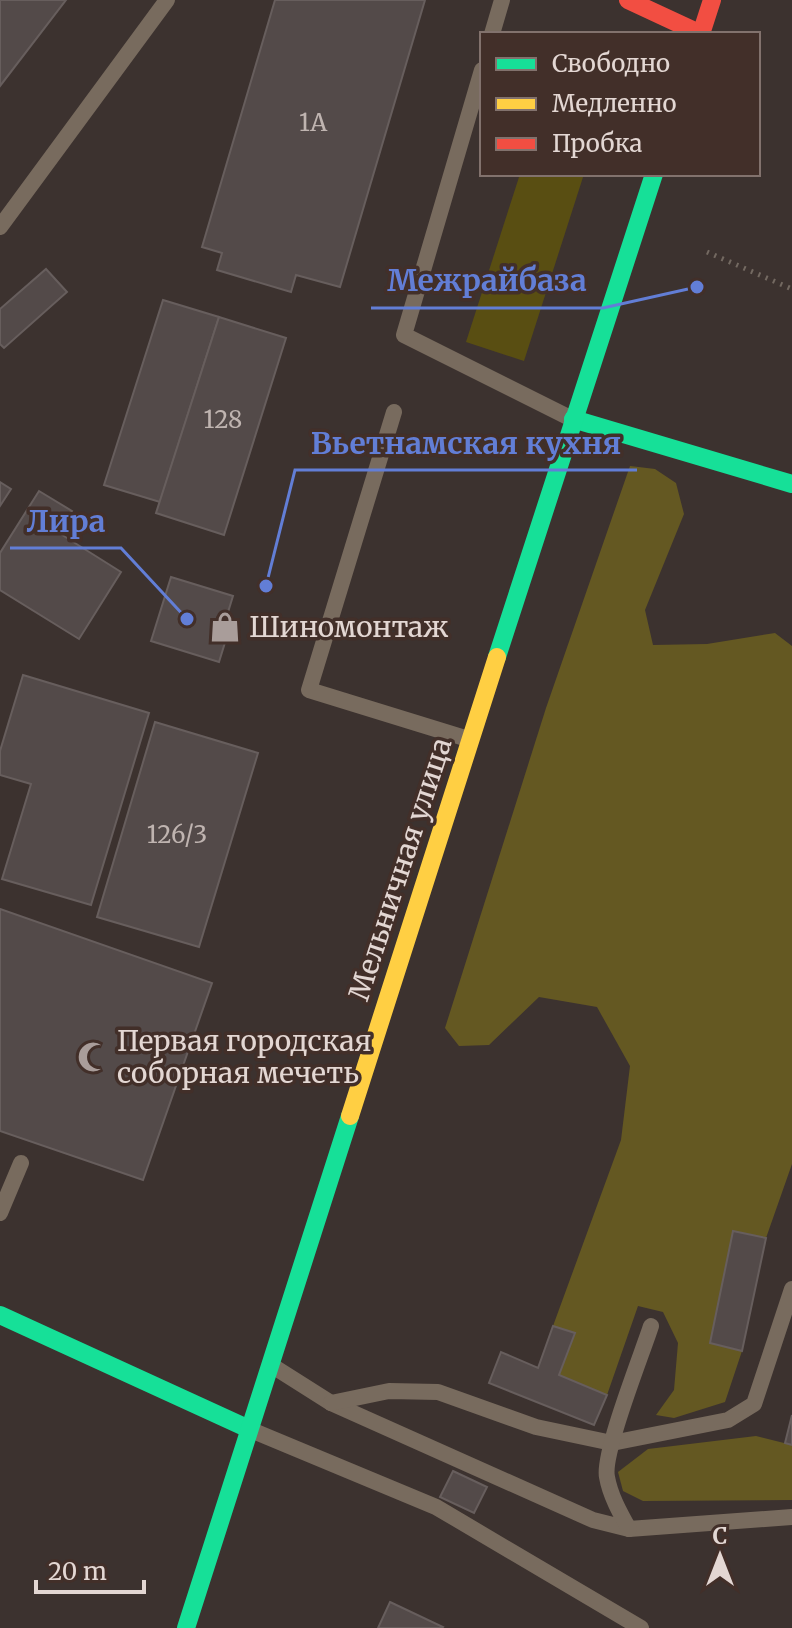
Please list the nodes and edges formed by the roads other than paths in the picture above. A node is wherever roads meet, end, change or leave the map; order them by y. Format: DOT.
graph roads {
  1 [pos="167,0"];
  2 [pos="502,0"];
  3 [pos="628,0"];
  4 [pos="712,0"];
  5 [pos="493,32"];
  6 [pos="697,32"];
  7 [pos="702,32"];
  8 [pos="480,77"];
  9 [pos="653,176"];
  10 [pos="0,227"];
  11 [pos="394,412"];
  12 [pos="573,419"];
  13 [pos="792,484"];
  14 [pos="471,740"];
  15 [pos="21,1163"];
  16 [pos="0,1213"];
  17 [pos="792,1289"];
  18 [pos="0,1315"];
  19 [pos="651,1326"];
  20 [pos="270,1364"];
  21 [pos="331,1403"];
  22 [pos="249,1429"];
  23 [pos="612,1443"];
  24 [pos="792,1517"];
  25 [pos="629,1529"];
  26 [pos="186,1628"];
  27 [pos="641,1628"];
  1 -- 10 [label="lane"];
  2 -- 5 [label="lane"];
  3 -- 6 [label="main road"];
  4 -- 7 [label="main road"];
  8 -- 12 [label="lane"];
  9 -- 12 [label="main road, Мельничная улица"];
  11 -- 14 [label="lane"];
  12 -- 13 [label="main road"];
  12 -- 14 [label="main road, Мельничная улица"];
  14 -- 20 [label="main road, Мельничная улица"];
  15 -- 16 [label="lane"];
  17 -- 23 [label="lane"];
  18 -- 22 [label="main road"];
  19 -- 23 [label="lane"];
  20 -- 21 [label="lane"];
  20 -- 22 [label="main road, Мельничная улица"];
  21 -- 23 [label="lane"];
  21 -- 25 [label="lane"];
  22 -- 26 [label="main road, Мельничная улица"];
  22 -- 27 [label="lane"];
  23 -- 25 [label="lane"];
  24 -- 25 [label="lane"];
}
